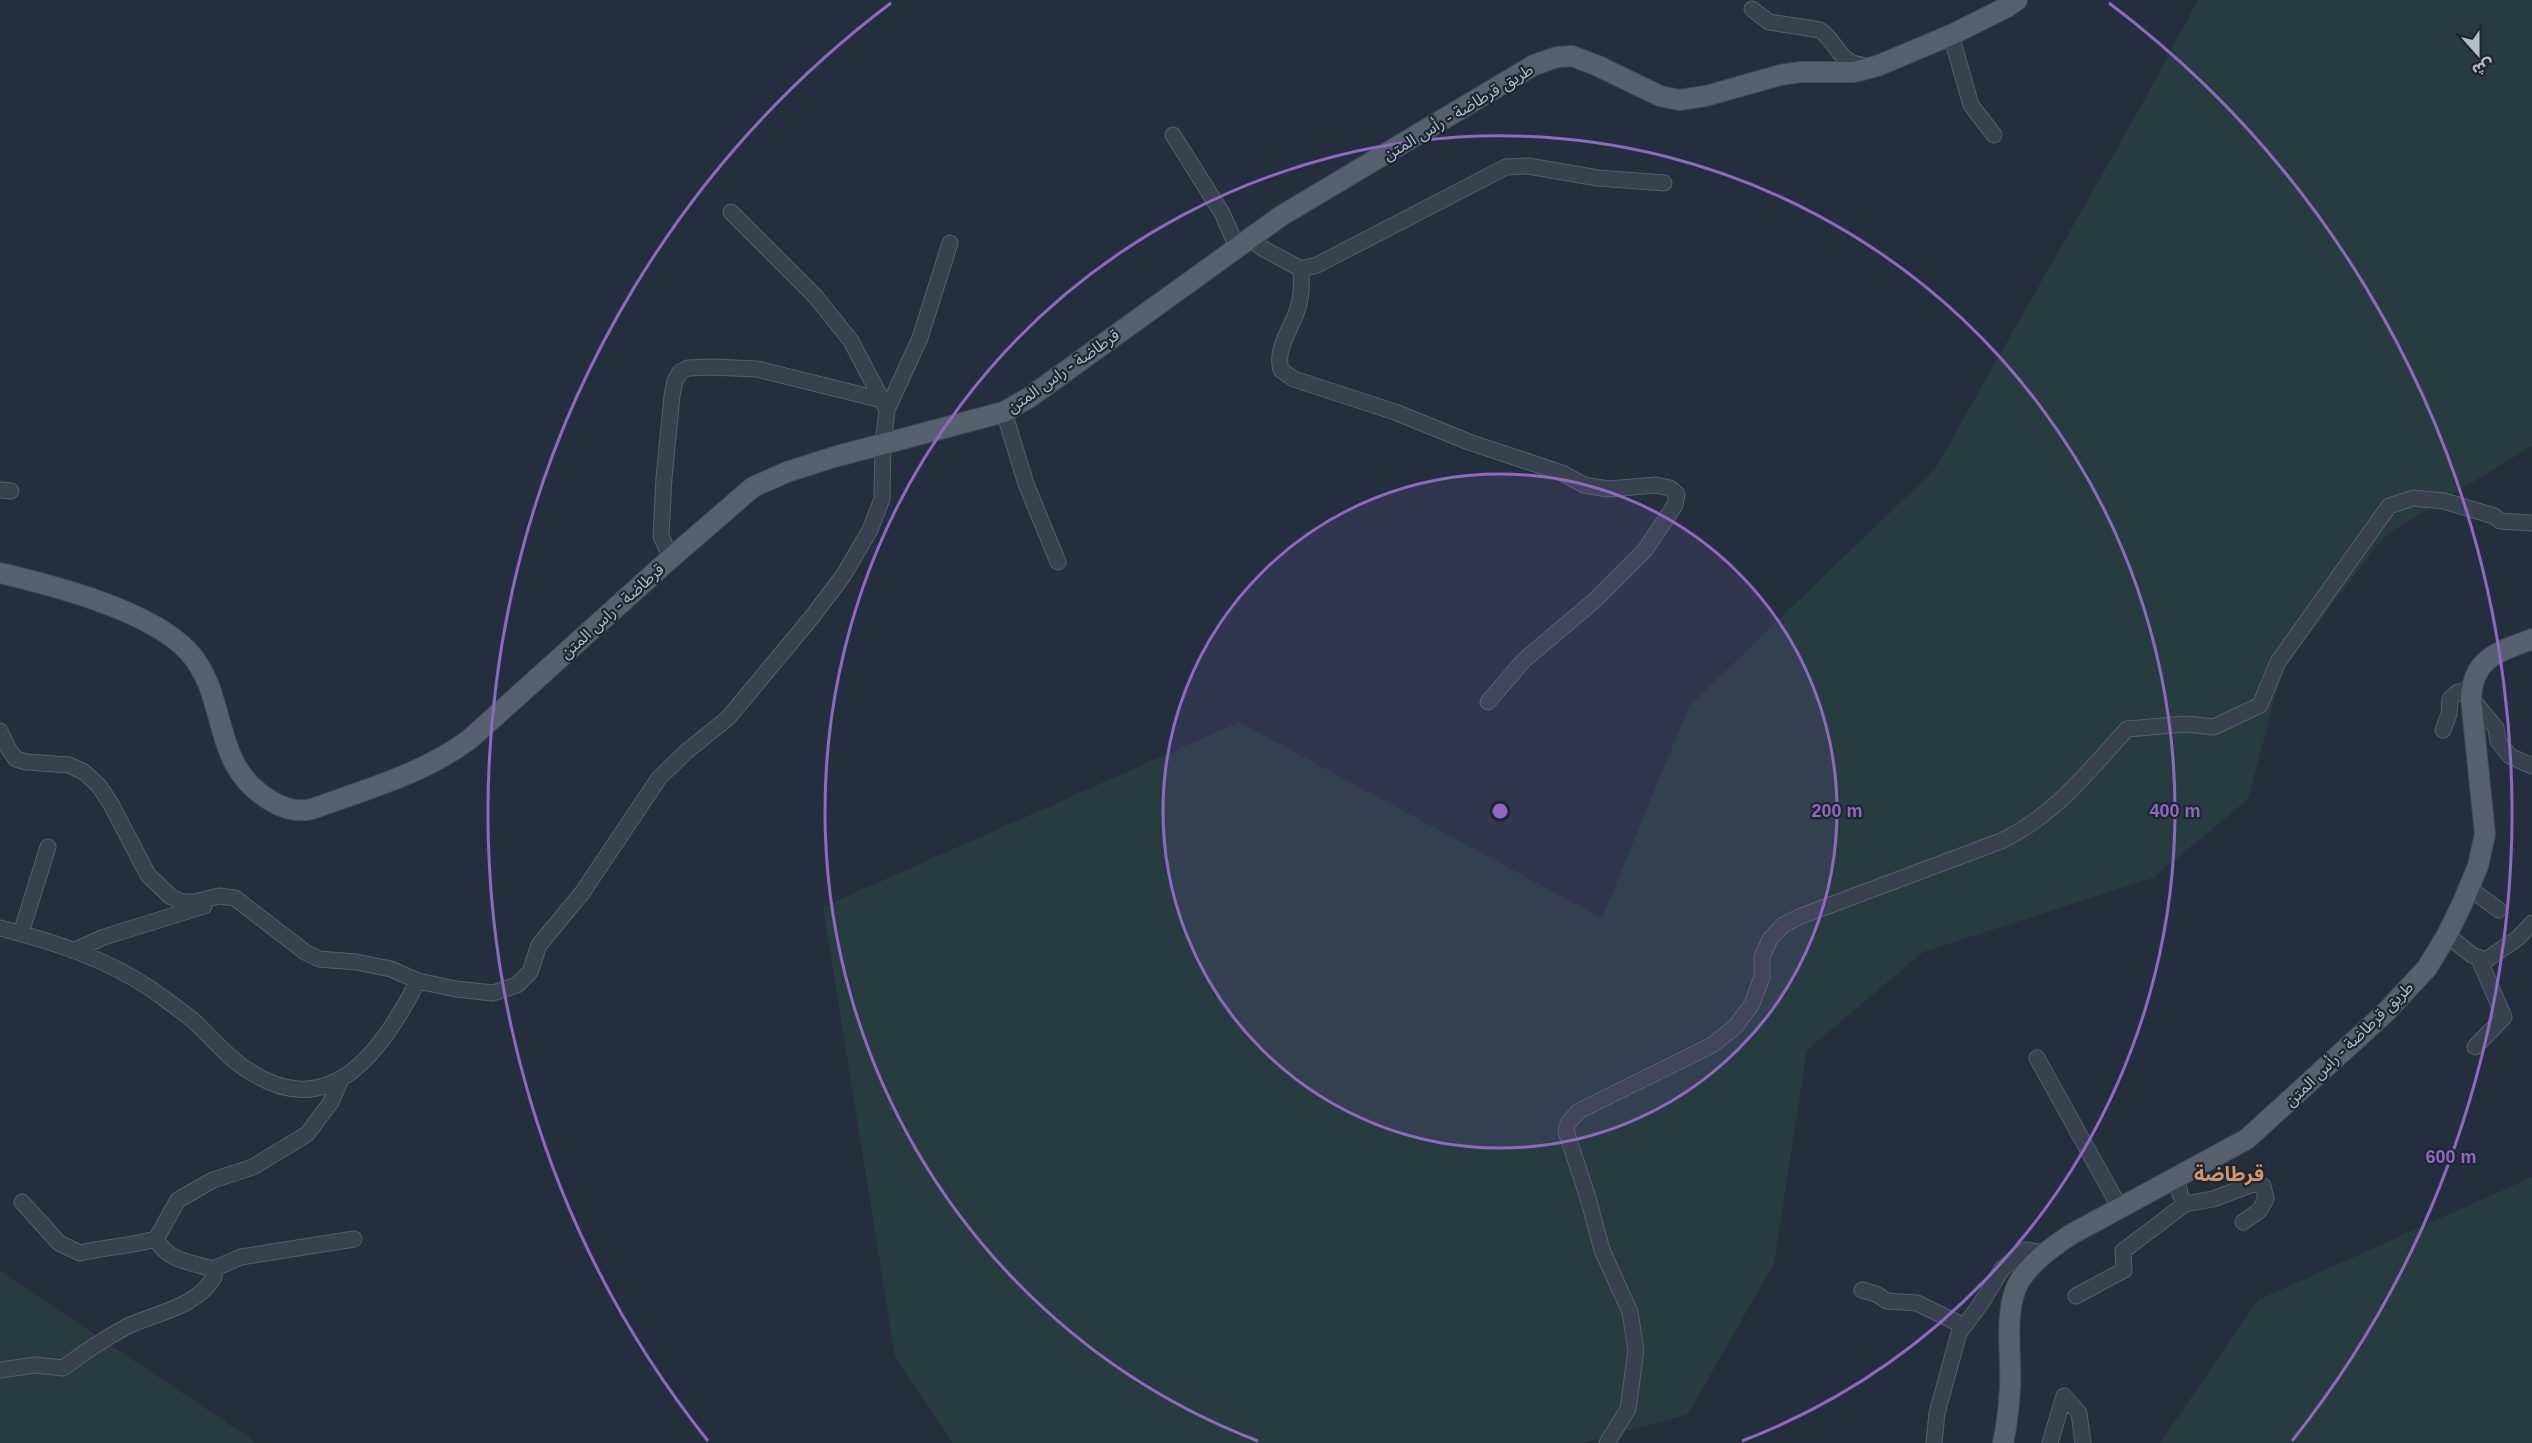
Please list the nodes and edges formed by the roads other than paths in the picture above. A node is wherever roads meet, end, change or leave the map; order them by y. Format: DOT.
graph roads {
  1 [pos="2017,0"];
  2 [pos="1752,9"];
  3 [pos="1952,35"];
  4 [pos="1877,66"];
  5 [pos="1173,135"];
  6 [pos="1994,135"];
  7 [pos="1664,183"];
  8 [pos="730,212"];
  9 [pos="1281,216"];
  10 [pos="950,243"];
  11 [pos="1243,243"];
  12 [pos="1301,269"];
  13 [pos="884,405"];
  14 [pos="1004,412"];
  15 [pos="883,444"];
  16 [pos="2532,523"];
  17 [pos="671,558"];
  18 [pos="1058,562"];
  19 [pos="0,573"];
  20 [pos="2532,639"];
  21 [pos="2512,647"];
  22 [pos="2532,648"];
  23 [pos="2471,693"];
  24 [pos="1488,702"];
  25 [pos="2443,730"];
  26 [pos="0,731"];
  27 [pos="2532,766"];
  28 [pos="48,847"];
  29 [pos="2469,888"];
  30 [pos="219,896"];
  31 [pos="2499,910"];
  32 [pos="2532,923"];
  33 [pos="0,928"];
  34 [pos="21,933"];
  35 [pos="2447,935"];
  36 [pos="75,950"];
  37 [pos="2479,959"];
  38 [pos="418,981"];
  39 [pos="2475,1047"];
  40 [pos="2037,1058"];
  41 [pos="341,1079"];
  42 [pos="2177,1178"];
  43 [pos="22,1202"];
  44 [pos="2186,1204"];
  45 [pos="2120,1208"];
  46 [pos="2243,1222"];
  47 [pos="156,1239"];
  48 [pos="354,1239"];
  49 [pos="2044,1253"];
  50 [pos="211,1270"];
  51 [pos="1862,1290"];
  52 [pos="2076,1296"];
  53 [pos="1964,1326"];
  54 [pos="0,1370"];
  55 [pos="1607,1443"];
  56 [pos="1934,1443"];
  57 [pos="2003,1443"];
  58 [pos="2050,1443"];
  59 [pos="2083,1443"];
  1 -- 3 [label="main road, طريق قرطاضة - رأس المتن"];
  2 -- 4 [label="street"];
  3 -- 4 [label="main road, طريق قرطاضة - رأس المتن"];
  3 -- 6 [label="street"];
  4 -- 9 [label="main road, طريق قرطاضة - رأس المتن"];
  5 -- 11 [label="street"];
  7 -- 12 [label="street"];
  8 -- 13 [label="street"];
  9 -- 11 [label="main road, قرطاضة - راس المتن"];
  10 -- 13 [label="street"];
  11 -- 12 [label="street"];
  11 -- 14 [label="main road, قرطاضة - راس المتن"];
  12 -- 24 [label="street"];
  13 -- 15 [label="street"];
  13 -- 17 [label="street"];
  14 -- 15 [label="main road, قرطاضة - راس المتن"];
  14 -- 18 [label="street"];
  15 -- 17 [label="main road, قرطاضة - راس المتن"];
  15 -- 38 [label="street"];
  16 -- 55 [label="street"];
  17 -- 19 [label="main road, قرطاضة - راس المتن"];
  20 -- 21 [label="main road"];
  21 -- 22 [label="street"];
  21 -- 23 [label="main road"];
  23 -- 25 [label="street"];
  23 -- 27 [label="street"];
  23 -- 29 [label="main road, طريق قرطاضة - رأس المتن"];
  26 -- 30 [label="street"];
  28 -- 34 [label="street"];
  29 -- 31 [label="street"];
  29 -- 35 [label="main road, طريق قرطاضة - رأس المتن"];
  30 -- 36 [label="street"];
  30 -- 38 [label="street"];
  32 -- 37 [label="street"];
  33 -- 34 [label="street"];
  34 -- 36 [label="street"];
  35 -- 37 [label="street"];
  35 -- 42 [label="main road, طريق قرطاضة - رأس المتن"];
  36 -- 41 [label="street"];
  37 -- 39 [label="street"];
  38 -- 41 [label="street"];
  40 -- 45 [label="street"];
  41 -- 47 [label="street"];
  42 -- 44 [label="street"];
  42 -- 45 [label="main road, طريق قرطاضة - رأس المتن"];
  43 -- 47 [label="street"];
  44 -- 46 [label="street"];
  44 -- 52 [label="street"];
  45 -- 49 [label="main road, طريق قرطاضة - رأس المتن"];
  47 -- 50 [label="street"];
  48 -- 50 [label="street"];
  49 -- 53 [label="street"];
  49 -- 57 [label="main road, طريق قرطاضة - رأس المتن"];
  50 -- 54 [label="street"];
  51 -- 53 [label="street"];
  53 -- 56 [label="street"];
  58 -- 59 [label="street"];
}
